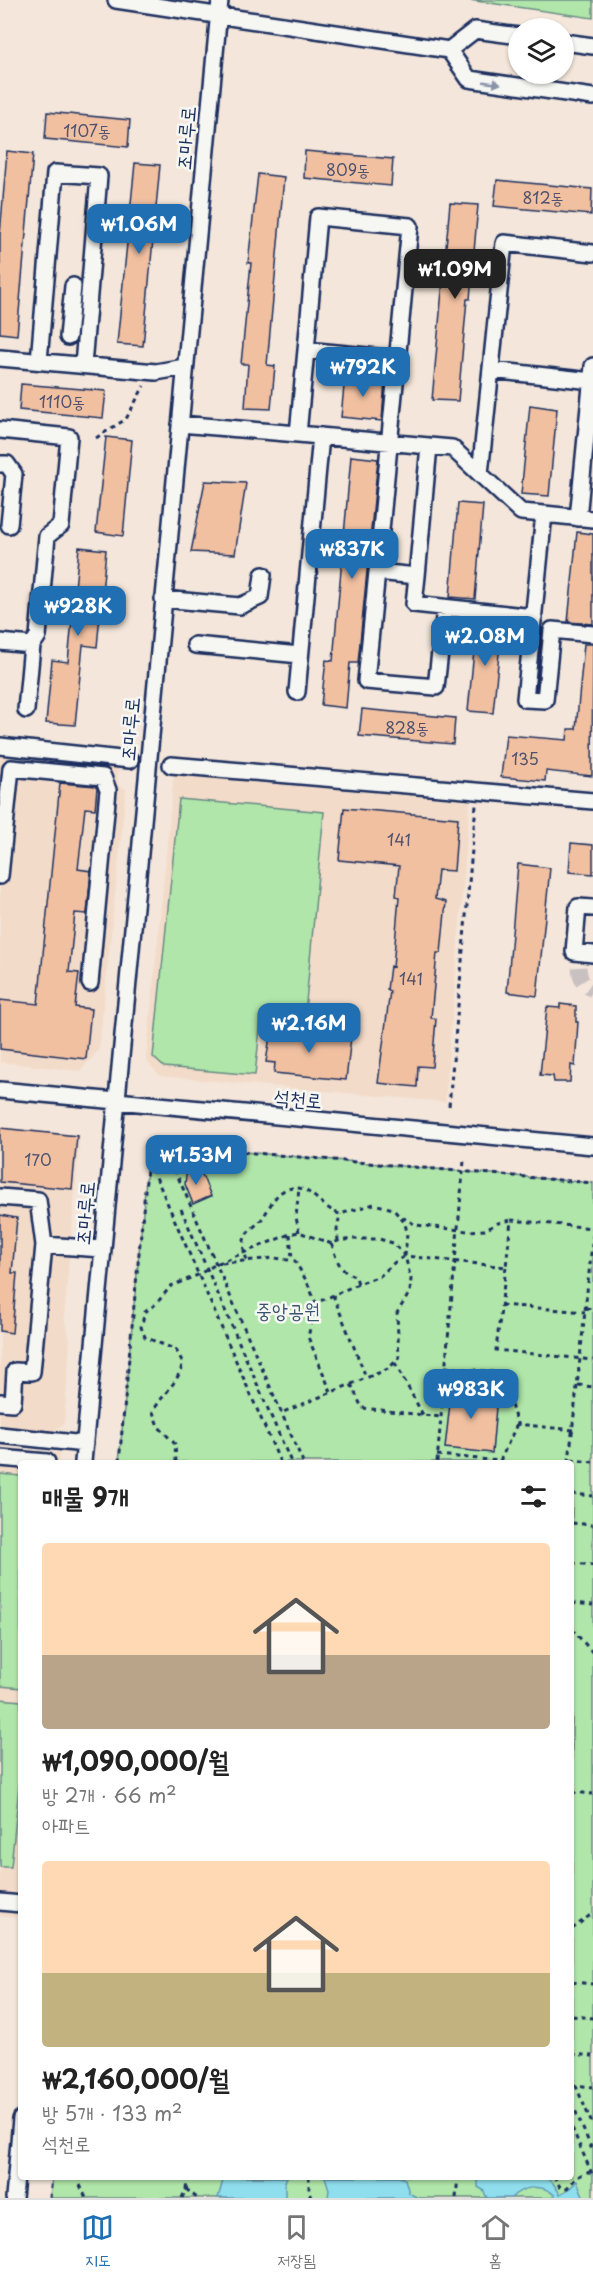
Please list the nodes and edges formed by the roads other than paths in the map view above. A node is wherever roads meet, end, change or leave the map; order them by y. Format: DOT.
graph roads {
  1 [pos="116,0"];
  2 [pos="219,7"];
  3 [pos="508,34"];
  4 [pos="574,43"];
  5 [pos="593,46"];
  6 [pos="449,50"];
  7 [pos="593,97"];
  8 [pos="593,252"];
  9 [pos="73,286"];
  10 [pos="41,334"];
  11 [pos="69,337"];
  12 [pos="85,338"];
  13 [pos="306,350"];
  14 [pos="0,358"];
  15 [pos="398,359"];
  16 [pos="39,361"];
  17 [pos="83,365"];
  18 [pos="185,367"];
  19 [pos="490,370"];
  20 [pos="592,373"];
  21 [pos="590,419"];
  22 [pos="180,424"];
  23 [pos="0,430"];
  24 [pos="298,434"];
  25 [pos="321,436"];
  26 [pos="390,442"];
  27 [pos="429,446"];
  28 [pos="0,464"];
  29 [pos="480,474"];
  30 [pos="544,514"];
  31 [pos="586,518"];
  32 [pos="9,525"];
  33 [pos="377,572"];
  34 [pos="263,575"];
  35 [pos="417,576"];
  36 [pos="163,599"];
  37 [pos="445,608"];
  38 [pos="533,623"];
  39 [pos="552,630"];
  40 [pos="593,634"];
  41 [pos="0,642"];
  42 [pos="32,645"];
  43 [pos="195,645"];
  44 [pos="300,655"];
  45 [pos="297,692"];
  46 [pos="26,710"];
  47 [pos="0,746"];
  48 [pos="130,760"];
  49 [pos="171,765"];
  50 [pos="593,801"];
  51 [pos="0,876"];
  52 [pos="593,908"];
  53 [pos="584,958"];
  54 [pos="90,983"];
  55 [pos="0,1090"];
  56 [pos="115,1102"];
  57 [pos="593,1146"];
  58 [pos="0,1197"];
  59 [pos="44,1245"];
  60 [pos="102,1249"];
  61 [pos="0,1402"];
  62 [pos="0,1435"];
  63 [pos="85,1444"];
  64 [pos="0,1458"];
  65 [pos="24,1460"];
  66 [pos="83,1460"];
  67 [pos="0,1902"];
  68 [pos="18,1904"];
  69 [pos="18,2153"];
  70 [pos="14,2198"];
  1 -- 2 [label="street"];
  2 -- 6 [label="street"];
  2 -- 18 [label="street, 조마루로"];
  3 -- 6 [label="street"];
  4 -- 5 [label="street"];
  6 -- 7 [label="street, one-way"];
  8 -- 19 [label="street"];
  9 -- 11 [label="street"];
  10 -- 11 [label="street"];
  10 -- 12 [label="street"];
  10 -- 16 [label="street"];
  11 -- 12 [label="street"];
  12 -- 17 [label="street"];
  13 -- 15 [label="street"];
  13 -- 15 [label="street"];
  13 -- 24 [label="street"];
  14 -- 16 [label="street"];
  15 -- 26 [label="street"];
  16 -- 17 [label="street"];
  17 -- 18 [label="street"];
  18 -- 22 [label="street, 조마루로"];
  19 -- 20 [label="street"];
  19 -- 29 [label="street"];
  20 -- 21 [label="street"];
  21 -- 31 [label="street"];
  22 -- 24 [label="street"];
  22 -- 36 [label="street, 조마루로"];
  23 -- 42 [label="street"];
  24 -- 25 [label="street"];
  25 -- 26 [label="street"];
  25 -- 44 [label="street"];
  26 -- 27 [label="street"];
  26 -- 33 [label="street"];
  27 -- 29 [label="street"];
  27 -- 35 [label="street"];
  28 -- 32 [label="street"];
  29 -- 30 [label="street"];
  30 -- 31 [label="street"];
  30 -- 38 [label="street"];
  33 -- 35 [label="street"];
  33 -- 37 [label="street"];
  34 -- 36 [label="street"];
  35 -- 37 [label="street"];
  36 -- 56 [label="street, 조마루로"];
  37 -- 38 [label="street"];
  38 -- 39 [label="street"];
  38 -- 39 [label="street"];
  39 -- 40 [label="street"];
  41 -- 42 [label="street"];
  42 -- 46 [label="street"];
  43 -- 44 [label="street"];
  44 -- 45 [label="street"];
  47 -- 48 [label="street"];
  49 -- 50 [label="street"];
  51 -- 54 [label="street"];
  52 -- 53 [label="street"];
  55 -- 56 [label="street, 석천로"];
  56 -- 57 [label="street, 석천로"];
  56 -- 60 [label="street, 조마루로"];
  58 -- 59 [label="street"];
  59 -- 60 [label="street"];
  59 -- 61 [label="street"];
  60 -- 63 [label="street, 조마루로"];
  62 -- 63 [label="street"];
  63 -- 66 [label="street, 조마루로"];
  64 -- 65 [label="street"];
  67 -- 68 [label="street"];
  69 -- 70 [label="street"];
}
